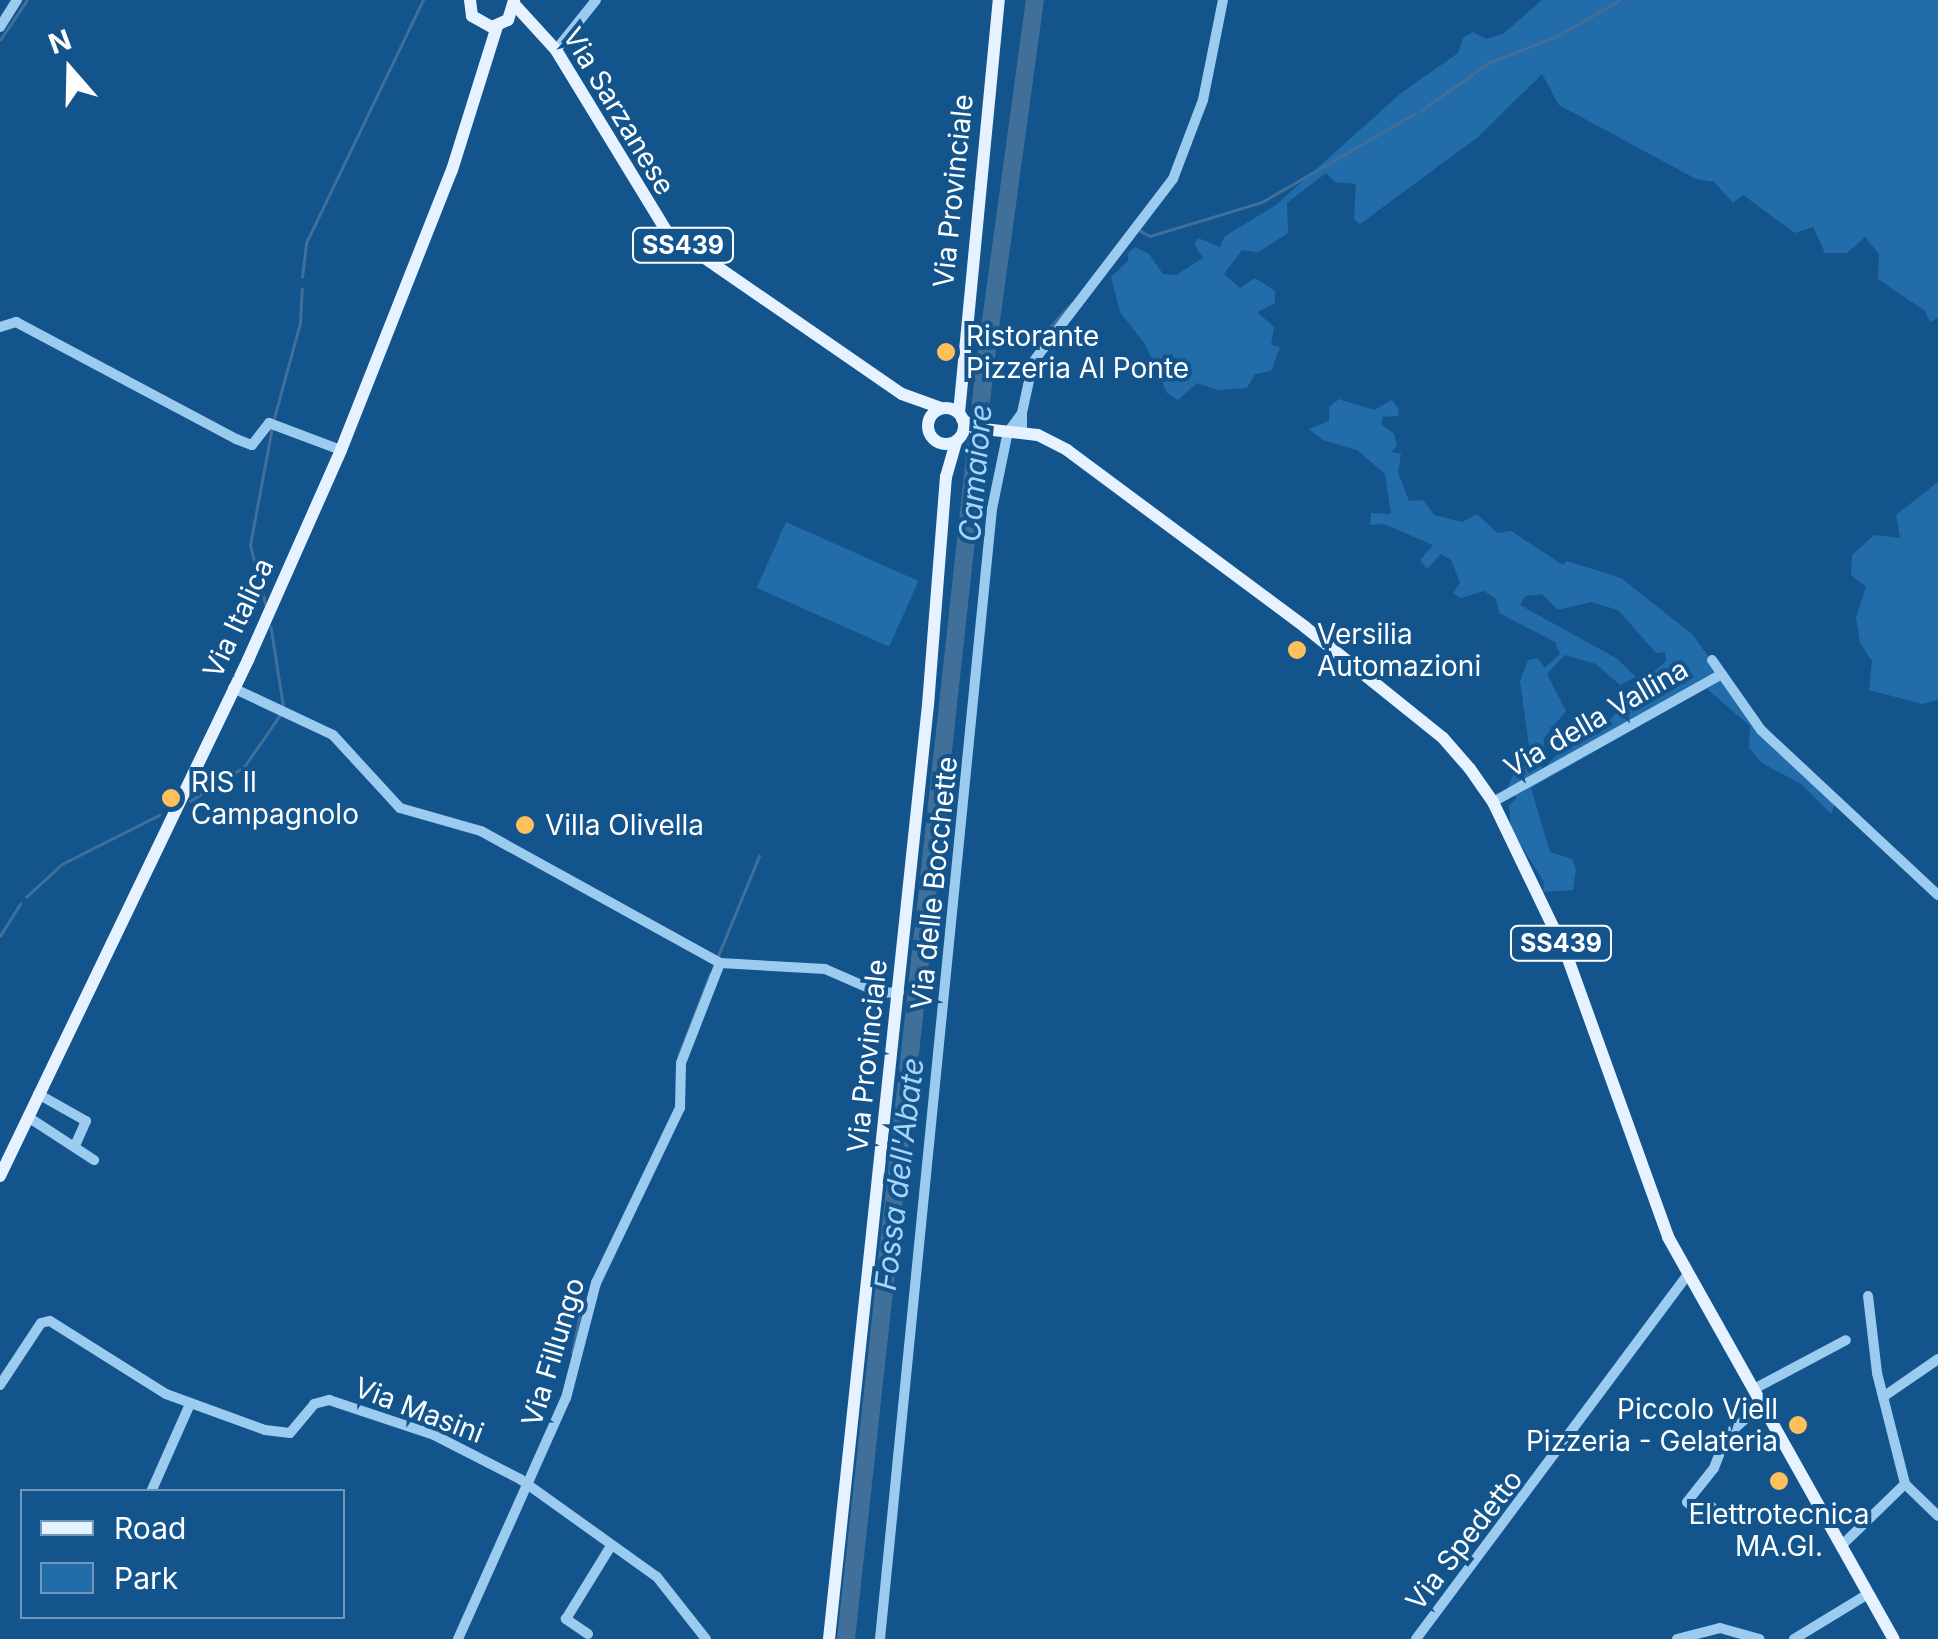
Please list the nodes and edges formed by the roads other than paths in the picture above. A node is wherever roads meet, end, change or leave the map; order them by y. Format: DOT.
graph roads {
  1 [pos="17,0"];
  2 [pos="469,0"];
  3 [pos="596,0"];
  4 [pos="999,0"];
  5 [pos="1223,0"];
  6 [pos="514,2"];
  7 [pos="477,21"];
  8 [pos="501,24"];
  9 [pos="538,26"];
  10 [pos="0,27"];
  11 [pos="556,50"];
  12 [pos="484,65"];
  13 [pos="0,327"];
  14 [pos="957,388"];
  15 [pos="902,394"];
  16 [pos="943,408"];
  17 [pos="962,427"];
  18 [pos="1011,431"];
  19 [pos="930,433"];
  20 [pos="341,450"];
  21 [pos="946,477"];
  22 [pos="1712,660"];
  23 [pos="1722,674"];
  24 [pos="233,688"];
  25 [pos="1493,802"];
  26 [pos="1938,895"];
  27 [pos="720,963"];
  28 [pos="898,992"];
  29 [pos="38,1094"];
  30 [pos="28,1117"];
  31 [pos="74,1146"];
  32 [pos="94,1160"];
  33 [pos="0,1176"];
  34 [pos="1688,1274"];
  35 [pos="1868,1296"];
  36 [pos="1846,1340"];
  37 [pos="1938,1359"];
  38 [pos="0,1385"];
  39 [pos="1754,1390"];
  40 [pos="1882,1397"];
  41 [pos="190,1404"];
  42 [pos="1761,1405"];
  43 [pos="1905,1484"];
  44 [pos="532,1487"];
  45 [pos="152,1489"];
  46 [pos="1712,1506"];
  47 [pos="1938,1516"];
  48 [pos="1842,1546"];
  49 [pos="609,1549"];
  50 [pos="1868,1594"];
  51 [pos="588,1634"];
  52 [pos="458,1639"];
  53 [pos="706,1639"];
  54 [pos="829,1639"];
  55 [pos="880,1639"];
  56 [pos="1416,1639"];
  57 [pos="1677,1639"];
  58 [pos="1759,1639"];
  59 [pos="1794,1639"];
  60 [pos="1894,1639"];
  1 -- 10 [label="street"];
  2 -- 7 [label="main road, Via Italica"];
  3 -- 11 [label="street"];
  4 -- 14 [label="main road, Via Provinciale"];
  5 -- 18 [label="street, Via delle Bocchette"];
  6 -- 8 [label="main road, SS439"];
  6 -- 9 [label="main road, SS439"];
  7 -- 8 [label="main road"];
  7 -- 12 [label="main road, Via Italica"];
  8 -- 9 [label="main road"];
  8 -- 12 [label="main road, Via Italica"];
  9 -- 11 [label="main road, Via Sarzanese / SS439"];
  11 -- 15 [label="main road, Via Sarzanese / SS439"];
  12 -- 20 [label="main road, Via Italica"];
  13 -- 20 [label="street"];
  14 -- 16 [label="main road, Via Provinciale"];
  14 -- 17 [label="main road, Via Provinciale"];
  15 -- 16 [label="main road, Via Sarzanese / SS439"];
  15 -- 19 [label="main road, Via Sarzanese"];
  16 -- 17 [label="main road, Via Sarzanese"];
  16 -- 19 [label="main road, Via Provinciale"];
  17 -- 18 [label="main road, SS439"];
  17 -- 19 [label="main road"];
  17 -- 21 [label="main road, Via Provinciale"];
  18 -- 25 [label="main road, SS439"];
  18 -- 55 [label="street, Via delle Bocchette"];
  19 -- 21 [label="main road, Via Provinciale"];
  20 -- 24 [label="main road, Via Italica"];
  21 -- 28 [label="main road, Via Provinciale"];
  22 -- 23 [label="street, Via della Vallina"];
  23 -- 25 [label="street, Via della Vallina"];
  23 -- 26 [label="street, Via della Vallina"];
  24 -- 27 [label="street"];
  24 -- 29 [label="main road, Via Italica"];
  25 -- 34 [label="main road, SS439"];
  27 -- 28 [label="street"];
  27 -- 44 [label="street, Via Fillungo"];
  28 -- 54 [label="main road, Via Provinciale"];
  29 -- 30 [label="main road, Via Italica"];
  29 -- 31 [label="street"];
  30 -- 31 [label="street"];
  30 -- 33 [label="main road, Via Italica"];
  31 -- 32 [label="street"];
  34 -- 39 [label="main road, SS439"];
  34 -- 56 [label="street, Via Spedetto"];
  35 -- 40 [label="street"];
  36 -- 39 [label="street"];
  37 -- 40 [label="street"];
  38 -- 41 [label="street, Via Masini"];
  39 -- 42 [label="main road, SS439"];
  40 -- 43 [label="street"];
  41 -- 44 [label="street, Via Masini"];
  41 -- 45 [label="street"];
  42 -- 46 [label="street"];
  42 -- 48 [label="main road, SS439"];
  43 -- 47 [label="street"];
  43 -- 48 [label="street"];
  44 -- 49 [label="street, Via Masini"];
  44 -- 52 [label="street, Via Fillungo"];
  48 -- 50 [label="main road, SS439"];
  49 -- 51 [label="street"];
  49 -- 53 [label="street, Via Masini"];
  50 -- 59 [label="street"];
  50 -- 60 [label="main road, SS439"];
  57 -- 58 [label="street"];
}
